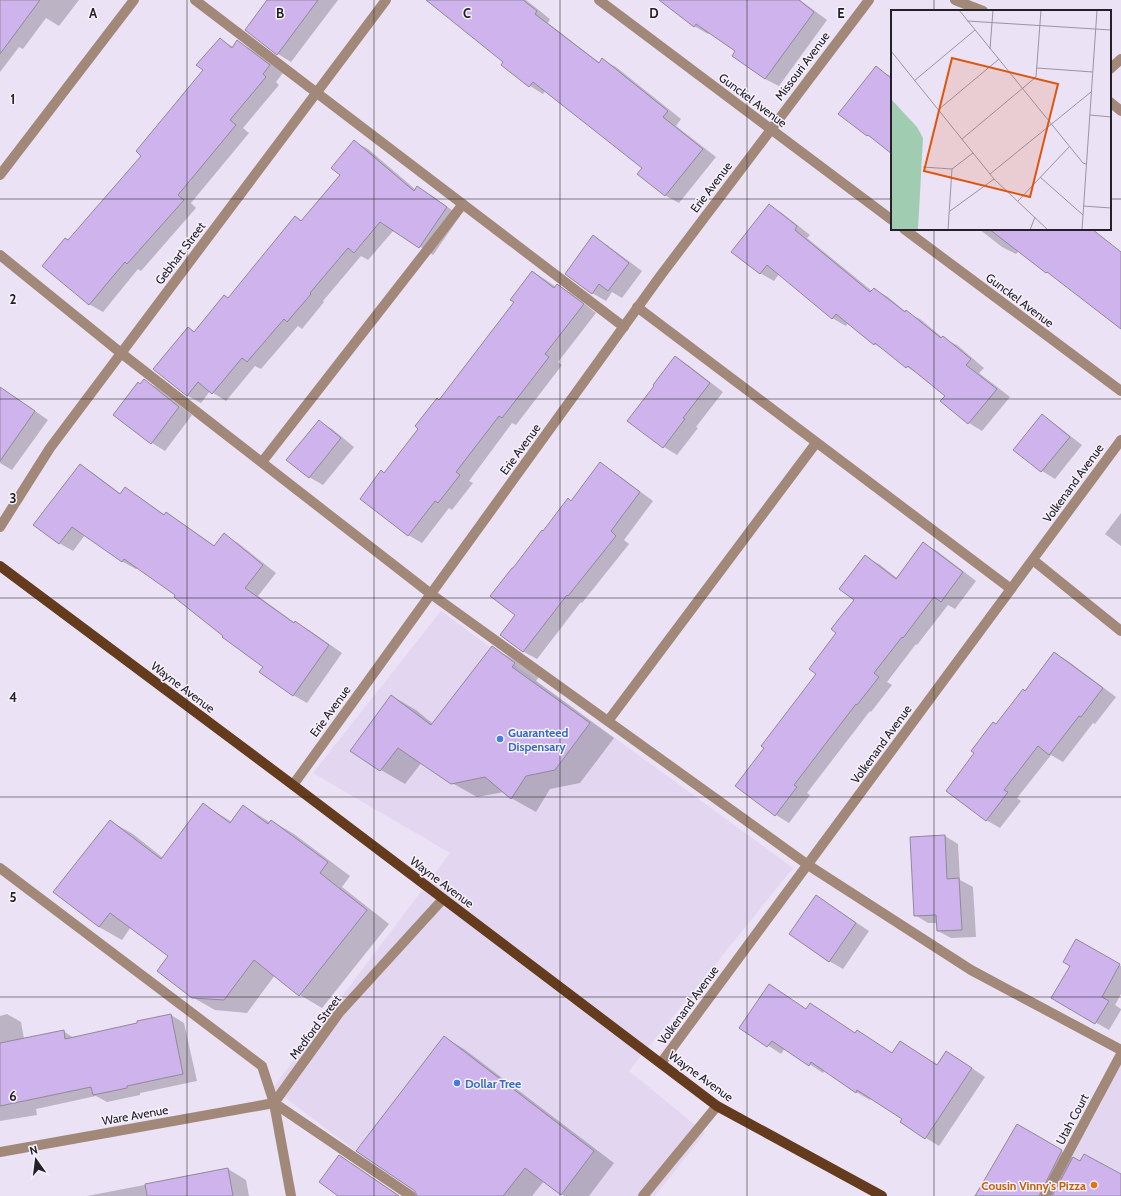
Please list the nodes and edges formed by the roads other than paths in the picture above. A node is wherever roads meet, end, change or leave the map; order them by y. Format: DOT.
graph roads {
  1 [pos="134,0"];
  2 [pos="195,0"];
  3 [pos="386,0"];
  4 [pos="599,0"];
  5 [pos="869,0"];
  6 [pos="955,0"];
  7 [pos="981,10"];
  8 [pos="1121,60"];
  9 [pos="1111,68"];
  10 [pos="317,93"];
  11 [pos="1111,103"];
  12 [pos="1121,110"];
  13 [pos="771,129"];
  14 [pos="0,175"];
  15 [pos="464,204"];
  16 [pos="891,219"];
  17 [pos="905,230"];
  18 [pos="0,255"];
  19 [pos="637,307"];
  20 [pos="624,327"];
  21 [pos="121,353"];
  22 [pos="1121,391"];
  23 [pos="1121,440"];
  24 [pos="816,443"];
  25 [pos="262,462"];
  26 [pos="0,527"];
  27 [pos="1033,560"];
  28 [pos="0,566"];
  29 [pos="1011,589"];
  30 [pos="431,594"];
  31 [pos="1121,631"];
  32 [pos="608,721"];
  33 [pos="293,785"];
  34 [pos="808,865"];
  35 [pos="0,868"];
  36 [pos="443,899"];
  37 [pos="1121,1050"];
  38 [pos="1121,1054"];
  39 [pos="661,1063"];
  40 [pos="274,1103"];
  41 [pos="717,1106"];
  42 [pos="0,1152"];
  43 [pos="291,1196"];
  44 [pos="411,1196"];
  45 [pos="643,1196"];
  46 [pos="882,1196"];
  47 [pos="1045,1196"];
  1 -- 14 [label="street"];
  2 -- 10 [label="street"];
  3 -- 10 [label="street, Gebhart Street"];
  4 -- 13 [label="street, Gunckel Avenue"];
  5 -- 13 [label="street, Missouri Avenue"];
  6 -- 7 [label="street"];
  8 -- 9 [label="street"];
  10 -- 15 [label="street"];
  10 -- 21 [label="street, Gebhart Street"];
  11 -- 12 [label="street"];
  13 -- 16 [label="street, Gunckel Avenue"];
  13 -- 19 [label="street, Erie Avenue"];
  15 -- 20 [label="street"];
  15 -- 25 [label="street"];
  17 -- 22 [label="street, Gunckel Avenue"];
  18 -- 21 [label="street"];
  19 -- 20 [label="street, Erie Avenue"];
  19 -- 24 [label="street"];
  20 -- 30 [label="street, Erie Avenue"];
  21 -- 25 [label="street"];
  21 -- 26 [label="street, Gebhart Street"];
  23 -- 27 [label="street, Volkenand Avenue"];
  24 -- 29 [label="street"];
  24 -- 32 [label="street"];
  25 -- 30 [label="street"];
  27 -- 29 [label="street, Volkenand Avenue"];
  27 -- 31 [label="street"];
  28 -- 33 [label="main road, Wayne Avenue"];
  29 -- 34 [label="street, Volkenand Avenue"];
  30 -- 32 [label="street"];
  30 -- 33 [label="street, Erie Avenue"];
  32 -- 34 [label="street"];
  33 -- 36 [label="main road, Wayne Avenue"];
  34 -- 37 [label="street"];
  34 -- 39 [label="street, Volkenand Avenue"];
  35 -- 40 [label="street"];
  36 -- 39 [label="main road, Wayne Avenue"];
  36 -- 40 [label="street, Medford Street"];
  38 -- 47 [label="street, Utah Court"];
  39 -- 41 [label="main road, Wayne Avenue"];
  40 -- 42 [label="street, Ware Avenue"];
  40 -- 43 [label="street"];
  40 -- 44 [label="street"];
  41 -- 45 [label="street"];
  41 -- 46 [label="main road, Wayne Avenue"];
}
